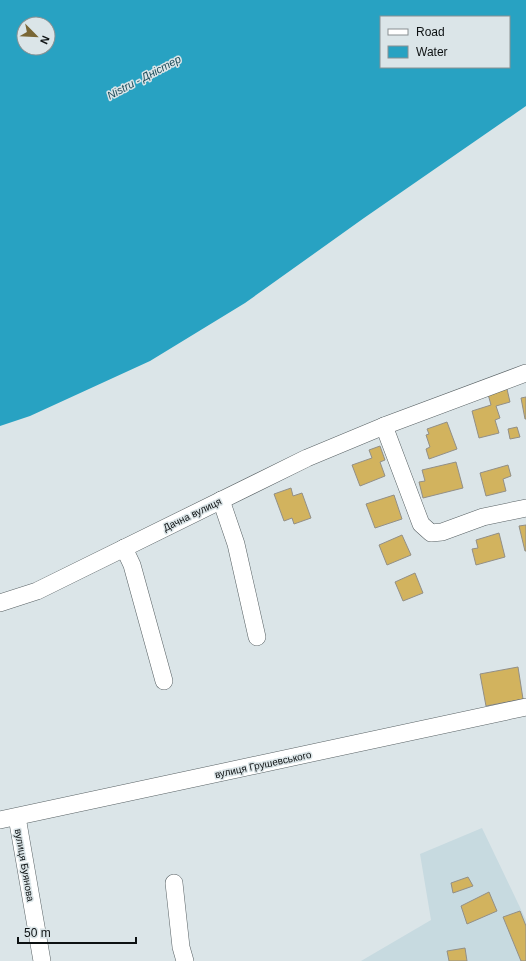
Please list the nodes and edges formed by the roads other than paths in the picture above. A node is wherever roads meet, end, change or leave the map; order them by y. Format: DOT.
graph roads {
  1 [pos="526,373"];
  2 [pos="384,426"];
  3 [pos="221,500"];
  4 [pos="526,508"];
  5 [pos="124,548"];
  6 [pos="0,603"];
  7 [pos="257,637"];
  8 [pos="164,681"];
  9 [pos="526,707"];
  10 [pos="17,817"];
  11 [pos="0,820"];
  12 [pos="174,883"];
  13 [pos="42,961"];
  14 [pos="185,961"];
  1 -- 2 [label="street, Дачна вулиця"];
  2 -- 3 [label="street, Дачна вулиця"];
  2 -- 4 [label="street"];
  3 -- 5 [label="street, Дачна вулиця"];
  3 -- 7 [label="street"];
  5 -- 6 [label="street, Дачна вулиця"];
  5 -- 8 [label="street"];
  9 -- 10 [label="street, вулиця Грушевського"];
  10 -- 11 [label="street, вулиця Грушевського"];
  10 -- 13 [label="street, вулиця Буянова"];
  12 -- 14 [label="street"];
}
